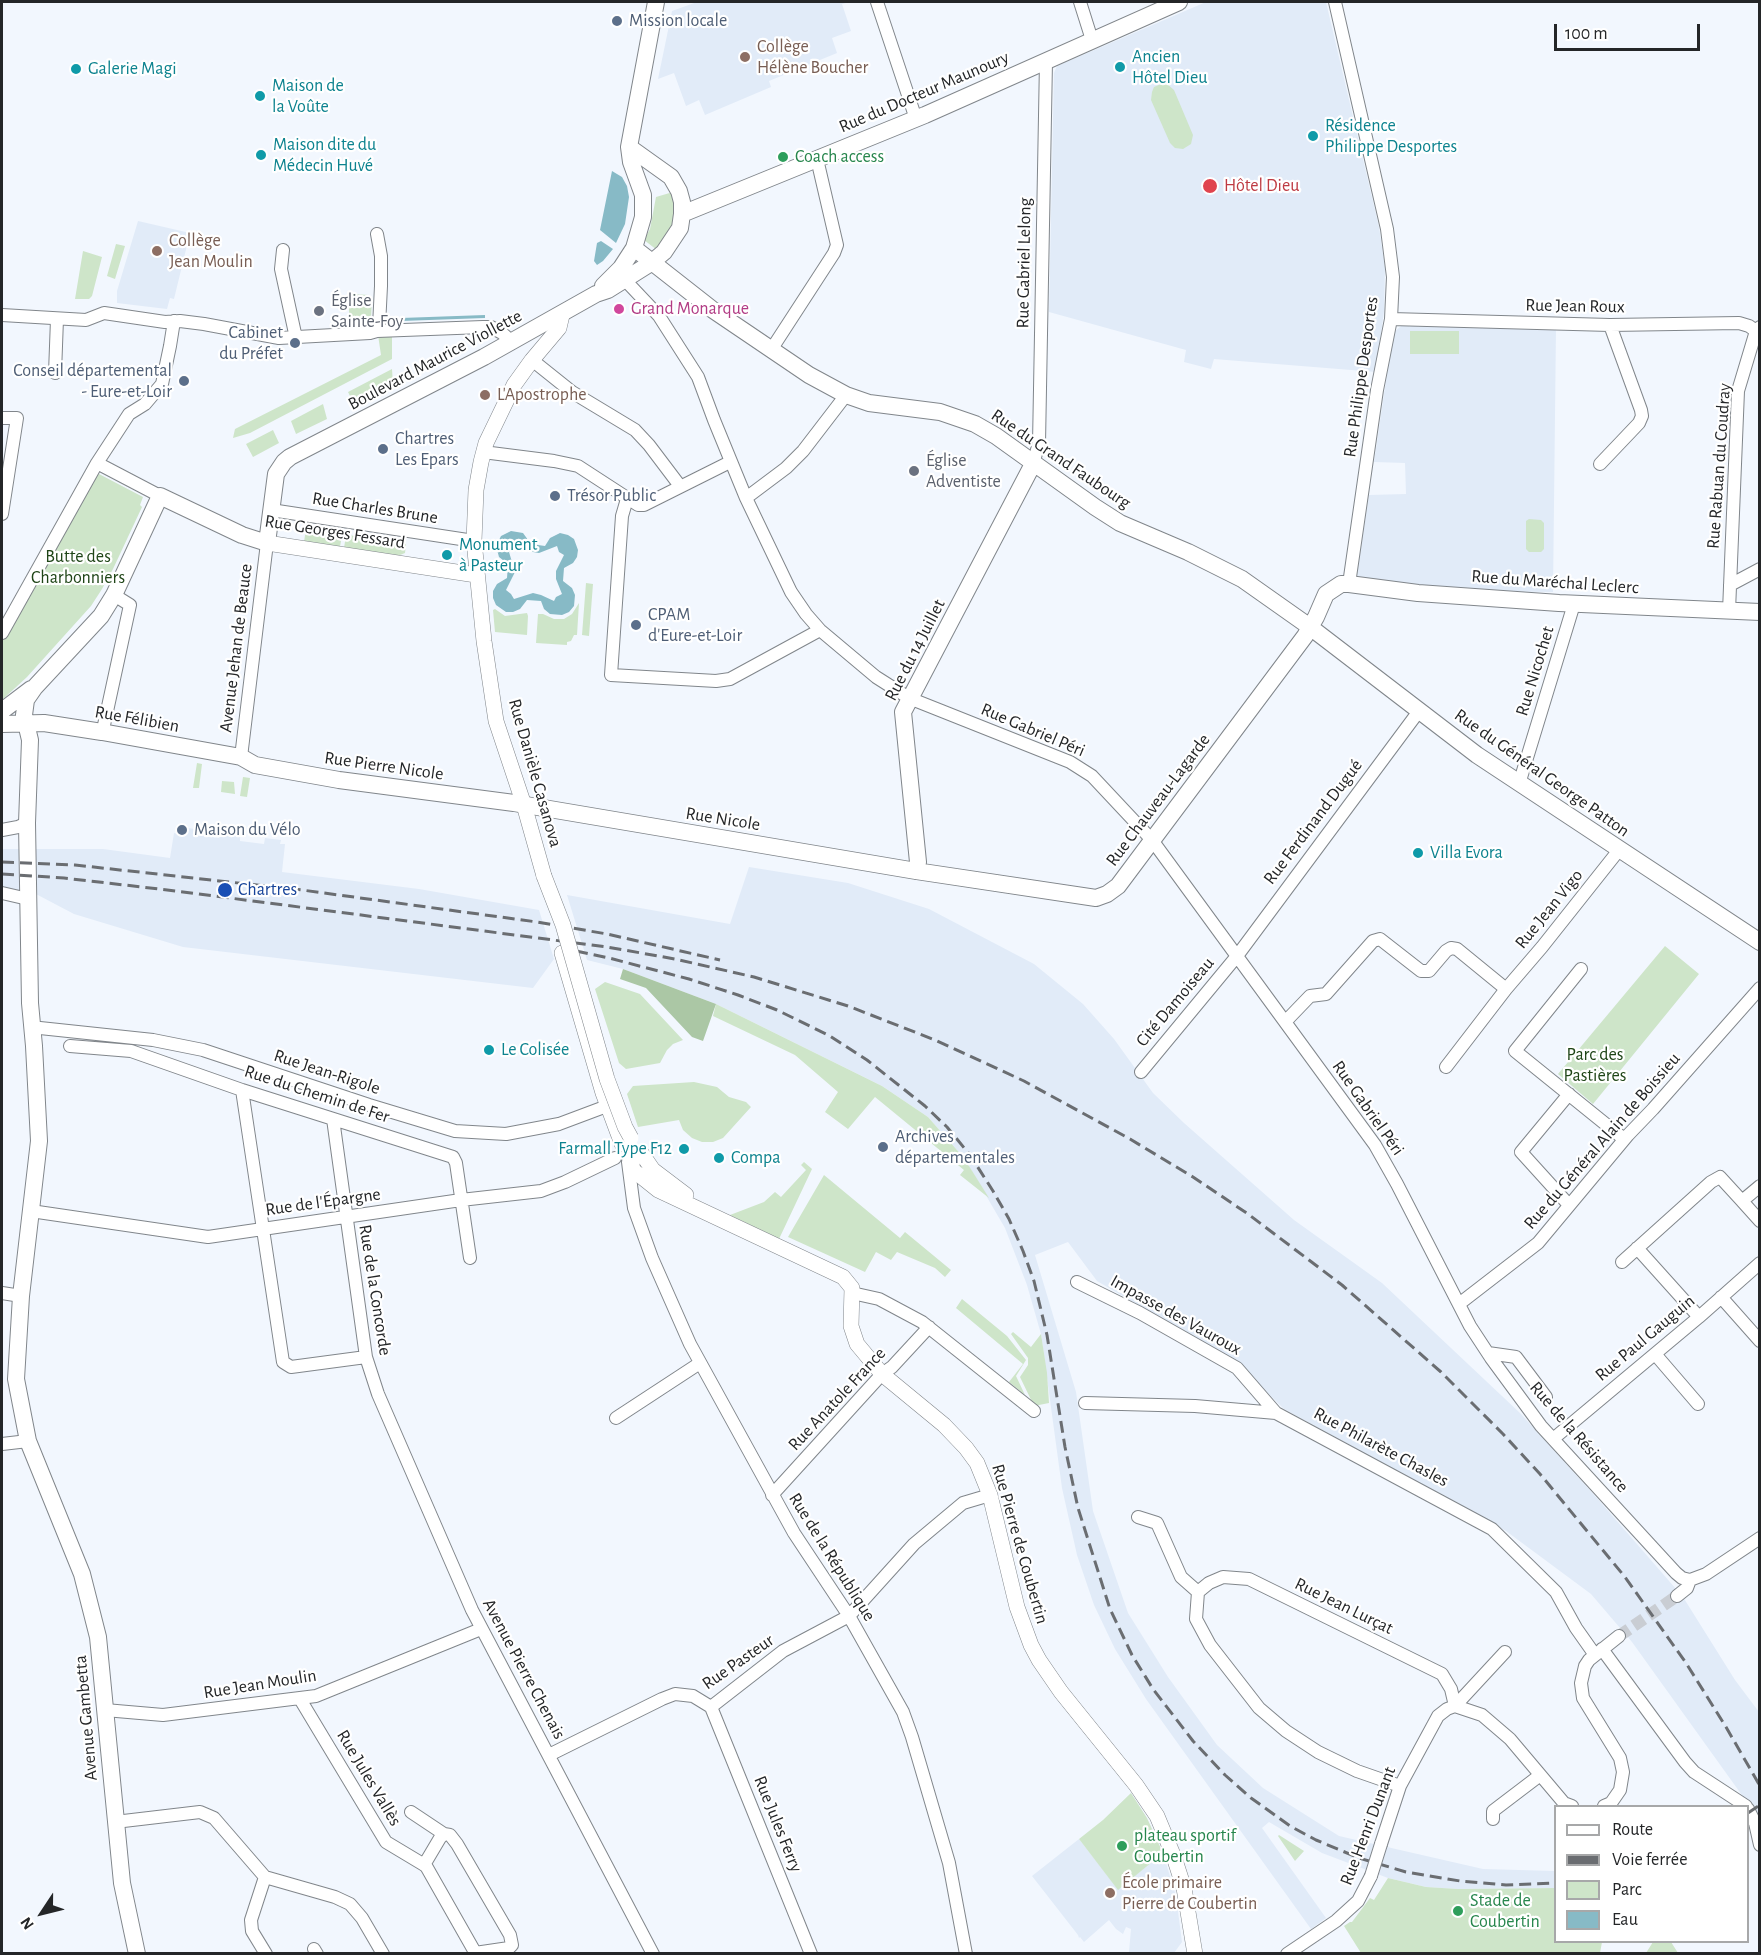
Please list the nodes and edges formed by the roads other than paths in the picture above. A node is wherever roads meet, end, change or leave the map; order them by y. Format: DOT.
graph roads {
  1 [pos="656,2"];
  2 [pos="877,2"];
  3 [pos="1080,2"];
  4 [pos="1179,2"];
  5 [pos="1335,2"];
  6 [pos="1092,40"];
  7 [pos="1046,61"];
  8 [pos="916,119"];
  9 [pos="629,147"];
  10 [pos="817,159"];
  11 [pos="671,177"];
  12 [pos="641,187"];
  13 [pos="682,214"];
  14 [pos="377,234"];
  15 [pos="634,248"];
  16 [pos="283,250"];
  17 [pos="651,263"];
  18 [pos="625,280"];
  19 [pos="596,294"];
  20 [pos="2,315"];
  21 [pos="562,315"];
  22 [pos="57,319"];
  23 [pos="1391,319"];
  24 [pos="174,321"];
  25 [pos="1610,325"];
  26 [pos="1758,329"];
  27 [pos="377,331"];
  28 [pos="296,338"];
  29 [pos="513,342"];
  30 [pos="771,350"];
  31 [pos="532,360"];
  32 [pos="55,373"];
  33 [pos="846,395"];
  34 [pos="2,418"];
  35 [pos="483,452"];
  36 [pos="730,462"];
  37 [pos="97,463"];
  38 [pos="1034,464"];
  39 [pos="1600,464"];
  40 [pos="680,486"];
  41 [pos="160,496"];
  42 [pos="746,498"];
  43 [pos="627,499"];
  44 [pos="271,510"];
  45 [pos="2,514"];
  46 [pos="474,541"];
  47 [pos="267,543"];
  48 [pos="1760,569"];
  49 [pos="476,575"];
  50 [pos="1349,584"];
  51 [pos="1730,585"];
  52 [pos="114,595"];
  53 [pos="1322,601"];
  54 [pos="1574,604"];
  55 [pos="1729,611"];
  56 [pos="1760,612"];
  57 [pos="1293,614"];
  58 [pos="1310,627"];
  59 [pos="820,630"];
  60 [pos="2,633"];
  61 [pos="35,687"];
  62 [pos="909,698"];
  63 [pos="2,711"];
  64 [pos="1419,711"];
  65 [pos="26,723"];
  66 [pos="2,724"];
  67 [pos="104,725"];
  68 [pos="241,757"];
  69 [pos="1519,783"];
  70 [pos="524,805"];
  71 [pos="27,823"];
  72 [pos="2,830"];
  73 [pos="1152,840"];
  74 [pos="1619,850"];
  75 [pos="916,871"];
  76 [pos="544,876"];
  77 [pos="2,893"];
  78 [pos="28,899"];
  79 [pos="1760,942"];
  80 [pos="1237,956"];
  81 [pos="1581,969"];
  82 [pos="1760,988"];
  83 [pos="1506,989"];
  84 [pos="1285,1022"];
  85 [pos="32,1029"];
  86 [pos="70,1046"];
  87 [pos="1446,1067"];
  88 [pos="1141,1072"];
  89 [pos="242,1090"];
  90 [pos="1569,1094"];
  91 [pos="607,1106"];
  92 [pos="333,1119"];
  93 [pos="1624,1139"];
  94 [pos="627,1152"];
  95 [pos="1760,1186"];
  96 [pos="461,1200"];
  97 [pos="1742,1201"];
  98 [pos="1569,1205"];
  99 [pos="31,1211"];
  100 [pos="346,1217"];
  101 [pos="1760,1221"];
  102 [pos="263,1229"];
  103 [pos="1637,1248"];
  104 [pos="470,1257"];
  105 [pos="1622,1262"];
  106 [pos="1760,1263"];
  107 [pos="1441,1270"];
  108 [pos="1077,1282"];
  109 [pos="2,1293"];
  110 [pos="852,1293"];
  111 [pos="21,1296"];
  112 [pos="1721,1297"];
  113 [pos="1459,1304"];
  114 [pos="1699,1317"];
  115 [pos="928,1327"];
  116 [pos="1760,1341"];
  117 [pos="1488,1353"];
  118 [pos="1655,1354"];
  119 [pos="366,1357"];
  120 [pos="700,1363"];
  121 [pos="882,1374"];
  122 [pos="378,1394"];
  123 [pos="1546,1397"];
  124 [pos="1085,1402"];
  125 [pos="1698,1404"];
  126 [pos="1034,1411"];
  127 [pos="1276,1413"];
  128 [pos="616,1418"];
  129 [pos="1553,1439"];
  130 [pos="28,1442"];
  131 [pos="2,1444"];
  132 [pos="772,1495"];
  133 [pos="990,1495"];
  134 [pos="1138,1517"];
  135 [pos="1760,1538"];
  136 [pos="1690,1580"];
  137 [pos="1198,1592"];
  138 [pos="1677,1596"];
  139 [pos="849,1616"];
  140 [pos="481,1629"];
  141 [pos="1619,1636"];
  142 [pos="1505,1652"];
  143 [pos="1598,1652"];
  144 [pos="300,1699"];
  145 [pos="1455,1706"];
  146 [pos="711,1707"];
  147 [pos="105,1710"];
  148 [pos="549,1755"];
  149 [pos="1539,1776"];
  150 [pos="1400,1786"];
  151 [pos="1569,1805"];
  152 [pos="1606,1805"];
  153 [pos="1742,1805"];
  154 [pos="1749,1810"];
  155 [pos="411,1812"];
  156 [pos="1493,1819"];
  157 [pos="115,1822"];
  158 [pos="444,1834"];
  159 [pos="1760,1845"];
  160 [pos="424,1865"];
  161 [pos="265,1877"];
  162 [pos="1293,1952"];
  163 [pos="137,1953"];
  164 [pos="266,1953"];
  165 [pos="383,1953"];
  166 [pos="475,1953"];
  167 [pos="653,1953"];
  168 [pos="811,1953"];
  169 [pos="966,1953"];
  170 [pos="1195,1953"];
  1 -- 9 [label="main road"];
  2 -- 8 [label="street"];
  3 -- 6 [label="street"];
  4 -- 6 [label="main road, Rue du Docteur Maunoury"];
  5 -- 23 [label="street, Rue Philippe Desportes"];
  6 -- 7 [label="main road, Rue du Docteur Maunoury"];
  7 -- 8 [label="main road, Rue du Docteur Maunoury"];
  7 -- 38 [label="street, Rue Gabriel Lelong"];
  8 -- 10 [label="main road, Rue du Docteur Maunoury"];
  9 -- 11 [label="main road"];
  9 -- 12 [label="main road"];
  10 -- 13 [label="main road, Rue du Docteur Maunoury"];
  10 -- 30 [label="street"];
  11 -- 12 [label="main road"];
  11 -- 13 [label="main road"];
  12 -- 15 [label="main road"];
  13 -- 17 [label="main road"];
  14 -- 27 [label="street"];
  15 -- 17 [label="main road, Rue du Grand Faubourg"];
  15 -- 19 [label="main road"];
  16 -- 28 [label="street"];
  17 -- 18 [label="main road"];
  17 -- 30 [label="main road, Rue du Grand Faubourg"];
  18 -- 19 [label="main road"];
  18 -- 36 [label="street, Rue Gabriel Péri"];
  19 -- 21 [label="main road, Boulevard Maurice Viollette"];
  20 -- 22 [label="street"];
  21 -- 29 [label="main road, Boulevard Maurice Viollette"];
  21 -- 31 [label="street, Rue Danièle Casanova"];
  22 -- 24 [label="street"];
  22 -- 32 [label="street"];
  23 -- 25 [label="street, Rue Jean Roux"];
  23 -- 50 [label="street, Rue Philippe Desportes"];
  24 -- 28 [label="street"];
  24 -- 37 [label="street"];
  25 -- 26 [label="street, Rue Jean Roux"];
  25 -- 39 [label="street"];
  26 -- 51 [label="street, Rue Rabuan du Coudray"];
  27 -- 28 [label="street"];
  27 -- 29 [label="street"];
  29 -- 44 [label="main road, Boulevard Maurice Viollette"];
  30 -- 33 [label="main road, Rue du Grand Faubourg"];
  31 -- 35 [label="street, Rue Danièle Casanova"];
  31 -- 40 [label="street"];
  33 -- 38 [label="main road, Rue du Grand Faubourg"];
  33 -- 42 [label="street"];
  34 -- 45 [label="street"];
  35 -- 43 [label="street"];
  35 -- 46 [label="street, Rue Danièle Casanova"];
  36 -- 40 [label="street"];
  36 -- 42 [label="street, Rue Gabriel Péri"];
  37 -- 41 [label="street"];
  37 -- 60 [label="street"];
  38 -- 57 [label="main road, Rue du Grand Faubourg"];
  38 -- 62 [label="main road, Rue du 14 Juillet"];
  40 -- 43 [label="street"];
  41 -- 47 [label="main road, Rue Georges Fessard"];
  41 -- 52 [label="main road"];
  42 -- 59 [label="street, Rue Gabriel Péri"];
  43 -- 59 [label="street"];
  44 -- 46 [label="street, Rue Charles Brune"];
  44 -- 47 [label="main road"];
  46 -- 49 [label="street, Rue Danièle Casanova"];
  47 -- 49 [label="street, Rue Georges Fessard"];
  47 -- 68 [label="street, Avenue Jehan de Beauce"];
  48 -- 51 [label="street"];
  49 -- 70 [label="street, Rue Danièle Casanova"];
  50 -- 53 [label="main road"];
  50 -- 54 [label="main road, Rue du Maréchal Leclerc"];
  51 -- 55 [label="street, Rue Rabuan du Coudray"];
  52 -- 61 [label="main road"];
  52 -- 67 [label="street"];
  53 -- 57 [label="main road"];
  53 -- 58 [label="main road, Rue Chauveau-Lagarde"];
  54 -- 55 [label="main road, Rue du Maréchal Leclerc"];
  54 -- 69 [label="street, Rue Nicochet"];
  55 -- 56 [label="main road, Rue du Maréchal Leclerc"];
  57 -- 58 [label="main road, Rue du Grand Faubourg"];
  58 -- 64 [label="main road, Rue du Général George Patton"];
  58 -- 73 [label="main road, Rue Chauveau-Lagarde"];
  59 -- 62 [label="street, Rue Gabriel Péri"];
  61 -- 63 [label="main road"];
  61 -- 65 [label="main road, Avenue Gambetta"];
  62 -- 73 [label="street, Rue Gabriel Péri"];
  62 -- 75 [label="main road, Rue du 14 Juillet"];
  64 -- 69 [label="main road, Rue du Général George Patton"];
  64 -- 80 [label="street, Rue Ferdinand Dugué"];
  65 -- 66 [label="main road, Rue Félibien"];
  65 -- 68 [label="main road, Rue Félibien"];
  65 -- 71 [label="main road, Avenue Gambetta"];
  68 -- 70 [label="main road, Rue Pierre Nicole"];
  69 -- 74 [label="main road, Rue du Général George Patton"];
  70 -- 75 [label="main road, Rue Nicole"];
  70 -- 76 [label="street, Rue Danièle Casanova"];
  71 -- 72 [label="street"];
  71 -- 78 [label="main road, Avenue Gambetta"];
  73 -- 75 [label="main road, Rue Chauveau-Lagarde"];
  73 -- 80 [label="street, Rue Gabriel Péri"];
  74 -- 79 [label="main road, Rue du Général George Patton"];
  74 -- 83 [label="street, Rue Jean Vigo"];
  76 -- 91 [label="street, Rue Danièle Casanova, bridge"];
  76 -- 94 [label="street, Rue Danièle Casanova, bridge"];
  77 -- 78 [label="street"];
  78 -- 85 [label="main road, Avenue Gambetta"];
  80 -- 84 [label="street, Rue Gabriel Péri"];
  80 -- 88 [label="street, Cité Damoiseau"];
  81 -- 90 [label="street"];
  82 -- 93 [label="street, Rue du Général Alain de Boissieu"];
  83 -- 84 [label="street"];
  83 -- 87 [label="street, Rue Jean Vigo"];
  84 -- 107 [label="street, Rue Gabriel Péri"];
  85 -- 91 [label="street, Rue Jean-Rigole"];
  85 -- 99 [label="main road, Avenue Gambetta"];
  86 -- 89 [label="street, Rue du Chemin de Fer"];
  89 -- 92 [label="street, Rue du Chemin de Fer"];
  89 -- 102 [label="street"];
  90 -- 93 [label="street"];
  90 -- 98 [label="street"];
  91 -- 94 [label="street, Rue Danièle Casanova"];
  92 -- 96 [label="street, Rue du Chemin de Fer"];
  92 -- 100 [label="street, Rue de la Concorde"];
  93 -- 98 [label="street, Rue du Général Alain de Boissieu"];
  94 -- 96 [label="street, Rue de l'Épargne"];
  94 -- 110 [label="street"];
  94 -- 120 [label="street, Rue de la République"];
  95 -- 97 [label="street"];
  96 -- 100 [label="street, Rue de l'Épargne"];
  96 -- 104 [label="street, Rue du Chemin de Fer"];
  97 -- 101 [label="street"];
  97 -- 103 [label="street"];
  98 -- 113 [label="street, Rue du Général Alain de Boissieu"];
  99 -- 102 [label="street, Rue de l'Épargne"];
  99 -- 111 [label="main road, Avenue Gambetta"];
  100 -- 102 [label="street, Rue de l'Épargne"];
  100 -- 119 [label="street, Rue de la Concorde"];
  102 -- 119 [label="street"];
  103 -- 105 [label="street"];
  103 -- 114 [label="street"];
  106 -- 112 [label="street, Rue Paul Gauguin"];
  107 -- 113 [label="street, Rue de la Résistance"];
  108 -- 127 [label="street, Impasse des Vauroux"];
  109 -- 111 [label="street"];
  110 -- 115 [label="street"];
  110 -- 121 [label="street, Rue Pierre de Coubertin"];
  111 -- 130 [label="main road, Avenue Gambetta"];
  112 -- 114 [label="street, Rue Paul Gauguin"];
  112 -- 116 [label="street"];
  113 -- 117 [label="street, Rue de la Résistance"];
  114 -- 118 [label="street, Rue Paul Gauguin"];
  115 -- 121 [label="street, Rue Anatole France"];
  115 -- 126 [label="street"];
  117 -- 123 [label="street"];
  117 -- 129 [label="street, Rue de la Résistance"];
  118 -- 125 [label="street"];
  118 -- 129 [label="street, Rue Paul Gauguin"];
  119 -- 122 [label="street, Rue de la Concorde"];
  120 -- 128 [label="street"];
  120 -- 132 [label="street, Rue de la République"];
  121 -- 132 [label="street, Rue Anatole France"];
  121 -- 133 [label="street, Rue Pierre de Coubertin"];
  122 -- 140 [label="street, Avenue Pierre Chenais"];
  124 -- 127 [label="street, Rue Philarète Chasles"];
  127 -- 143 [label="street, Rue Philarète Chasles"];
  129 -- 136 [label="street, Rue de la Résistance"];
  130 -- 131 [label="street"];
  130 -- 147 [label="main road, Avenue Gambetta"];
  132 -- 139 [label="street, Rue de la République"];
  133 -- 139 [label="street, Rue Pasteur"];
  133 -- 170 [label="street, Rue Pierre de Coubertin"];
  134 -- 137 [label="street"];
  135 -- 136 [label="street"];
  136 -- 138 [label="street"];
  137 -- 145 [label="street, Rue Jean Lurçat"];
  137 -- 150 [label="street"];
  139 -- 146 [label="street, Rue Pasteur"];
  139 -- 169 [label="street, Rue de la République"];
  140 -- 144 [label="street, Rue Jean Moulin"];
  140 -- 148 [label="street, Avenue Pierre Chenais"];
  141 -- 143 [label="street"];
  142 -- 145 [label="street, Rue Henri Dunant"];
  143 -- 152 [label="street"];
  143 -- 153 [label="street, Rue Philarète Chasles"];
  144 -- 147 [label="street, Rue Jean Moulin"];
  144 -- 160 [label="street, Rue Jules Vallès"];
  145 -- 149 [label="street"];
  145 -- 150 [label="street, Rue Henri Dunant"];
  146 -- 148 [label="street, Rue Pasteur"];
  146 -- 168 [label="street, Rue Jules Ferry"];
  147 -- 157 [label="main road, Avenue Gambetta"];
  148 -- 167 [label="street, Avenue Pierre Chenais"];
  149 -- 151 [label="street"];
  149 -- 156 [label="street"];
  150 -- 162 [label="street, Rue Henri Dunant, bridge"];
  154 -- 159 [label="street"];
  155 -- 158 [label="street"];
  157 -- 161 [label="street"];
  157 -- 163 [label="main road, Avenue Gambetta"];
  158 -- 160 [label="street"];
  158 -- 166 [label="street"];
  160 -- 166 [label="street, Rue Jules Vallès"];
  161 -- 164 [label="street"];
  161 -- 165 [label="street"];
}
